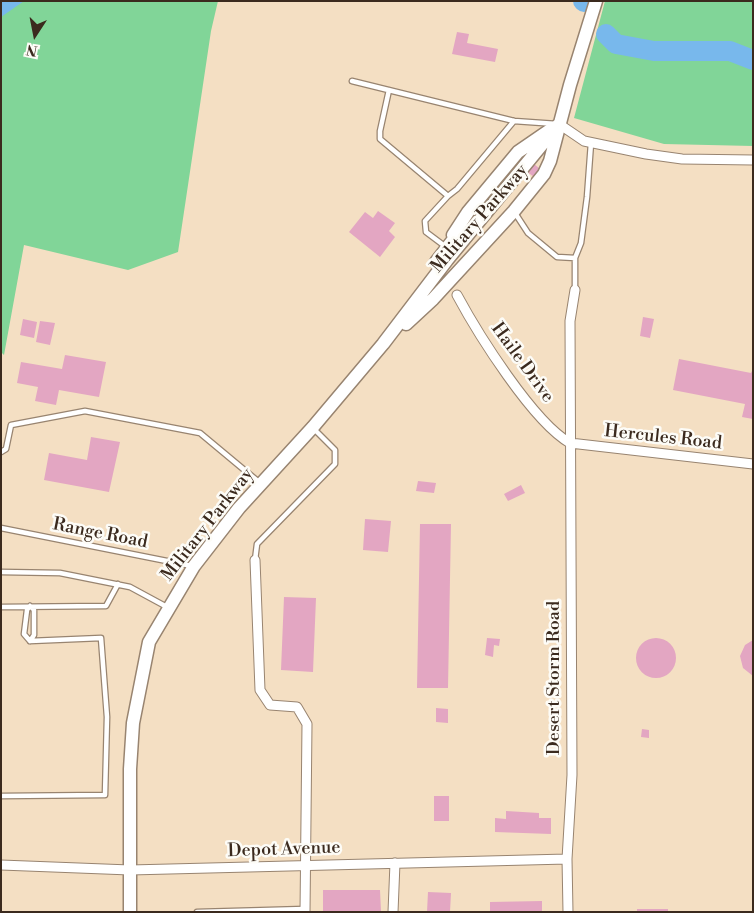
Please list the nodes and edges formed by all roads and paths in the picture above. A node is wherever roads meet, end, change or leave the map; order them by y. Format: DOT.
graph roads {
  1 [pos="596,1"];
  2 [pos="352,81"];
  3 [pos="389,90"];
  4 [pos="514,121"];
  5 [pos="559,124"];
  6 [pos="592,142"];
  7 [pos="753,160"];
  8 [pos="448,196"];
  9 [pos="514,211"];
  10 [pos="446,248"];
  11 [pos="575,258"];
  12 [pos="575,290"];
  13 [pos="457,295"];
  14 [pos="383,344"];
  15 [pos="313,427"];
  16 [pos="570,443"];
  17 [pos="1,452"];
  18 [pos="753,464"];
  19 [pos="261,484"];
  20 [pos="1,528"];
  21 [pos="255,560"];
  22 [pos="194,566"];
  23 [pos="1,572"];
  24 [pos="118,584"];
  25 [pos="30,606"];
  26 [pos="1,607"];
  27 [pos="168,608"];
  28 [pos="30,641"];
  29 [pos="2,796"];
  30 [pos="567,859"];
  31 [pos="395,864"];
  32 [pos="1,865"];
  33 [pos="305,866"];
  34 [pos="130,870"];
  35 [pos="304,910"];
  36 [pos="130,912"];
  37 [pos="197,912"];
  38 [pos="393,912"];
  39 [pos="568,912"];
  1 -- 5 [label="street"];
  2 -- 3 [label="lane"];
  3 -- 4 [label="lane"];
  3 -- 8 [label="lane"];
  4 -- 5 [label="lane"];
  4 -- 8 [label="lane"];
  5 -- 6 [label="street"];
  5 -- 9 [label="street, Military Parkway"];
  5 -- 10 [label="street, Military Parkway"];
  5 -- 14 [label="street, Military Parkway"];
  6 -- 7 [label="street"];
  6 -- 11 [label="lane"];
  8 -- 10 [label="lane"];
  9 -- 11 [label="lane"];
  9 -- 14 [label="street, Military Parkway"];
  10 -- 14 [label="street, Military Parkway"];
  11 -- 12 [label="lane"];
  12 -- 16 [label="street, Desert Storm Road"];
  13 -- 16 [label="street, Haile Drive"];
  14 -- 15 [label="street, Military Parkway"];
  15 -- 19 [label="street, Military Parkway"];
  15 -- 21 [label="lane"];
  16 -- 18 [label="street, Hercules Road"];
  16 -- 30 [label="street, Desert Storm Road"];
  17 -- 19 [label="lane"];
  19 -- 22 [label="street, Military Parkway"];
  20 -- 22 [label="lane, Range Road"];
  21 -- 33 [label="street"];
  22 -- 27 [label="street, Military Parkway"];
  23 -- 24 [label="lane"];
  24 -- 25 [label="lane"];
  24 -- 27 [label="lane"];
  25 -- 26 [label="lane"];
  25 -- 28 [label="lane"];
  25 -- 28 [label="lane"];
  27 -- 34 [label="street, Military Parkway"];
  28 -- 29 [label="lane"];
  30 -- 31 [label="street, Depot Avenue"];
  30 -- 39 [label="street, Desert Storm Road"];
  31 -- 33 [label="street, Depot Avenue"];
  31 -- 38 [label="street"];
  32 -- 34 [label="street, Depot Avenue"];
  33 -- 34 [label="street, Depot Avenue"];
  33 -- 35 [label="street"];
  34 -- 36 [label="street, Military Parkway"];
  35 -- 37 [label="lane"];
}
